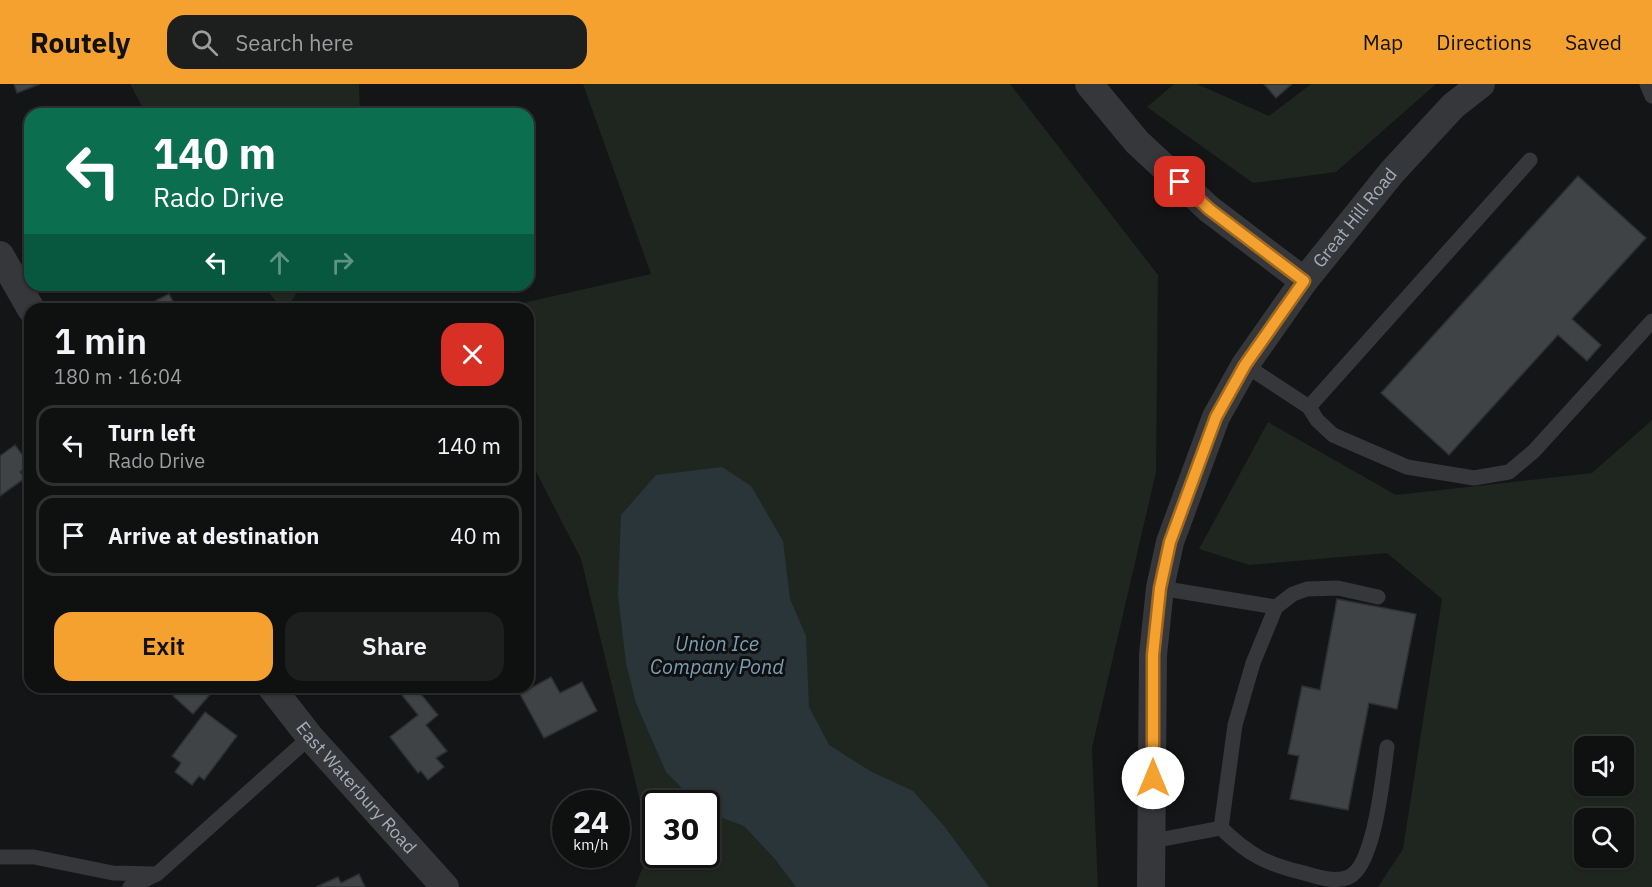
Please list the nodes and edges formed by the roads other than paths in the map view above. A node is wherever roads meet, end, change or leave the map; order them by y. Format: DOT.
graph roads {
  1 [pos="1089,84"];
  2 [pos="1481,84"];
  3 [pos="1647,84"];
  4 [pos="1652,96"];
  5 [pos="1530,160"];
  6 [pos="0,255"];
  7 [pos="1304,281"];
  8 [pos="28,303"];
  9 [pos="1652,321"];
  10 [pos="1245,365"];
  11 [pos="1309,407"];
  12 [pos="1160,588"];
  13 [pos="1378,597"];
  14 [pos="1276,607"];
  15 [pos="276,693"];
  16 [pos="310,737"];
  17 [pos="1387,747"];
  18 [pos="1221,828"];
  19 [pos="1153,841"];
  20 [pos="0,857"];
  21 [pos="157,874"];
  22 [pos="130,887"];
  23 [pos="445,887"];
  24 [pos="1151,887"];
  1 -- 7 [label="street"];
  2 -- 7 [label="street, Great Hill Road"];
  3 -- 4 [label="lane"];
  5 -- 11 [label="lane"];
  6 -- 8 [label="street"];
  7 -- 10 [label="street, Great Hill Road"];
  9 -- 11 [label="lane"];
  10 -- 11 [label="lane"];
  10 -- 12 [label="street, Great Hill Road"];
  12 -- 14 [label="lane"];
  12 -- 19 [label="street, Great Hill Road"];
  13 -- 14 [label="lane"];
  14 -- 18 [label="lane"];
  15 -- 16 [label="street, East Waterbury Road"];
  16 -- 21 [label="lane"];
  16 -- 23 [label="street, East Waterbury Road"];
  17 -- 18 [label="lane"];
  18 -- 19 [label="lane"];
  19 -- 24 [label="street, Great Hill Road"];
  20 -- 21 [label="lane"];
  21 -- 22 [label="lane"];
}
